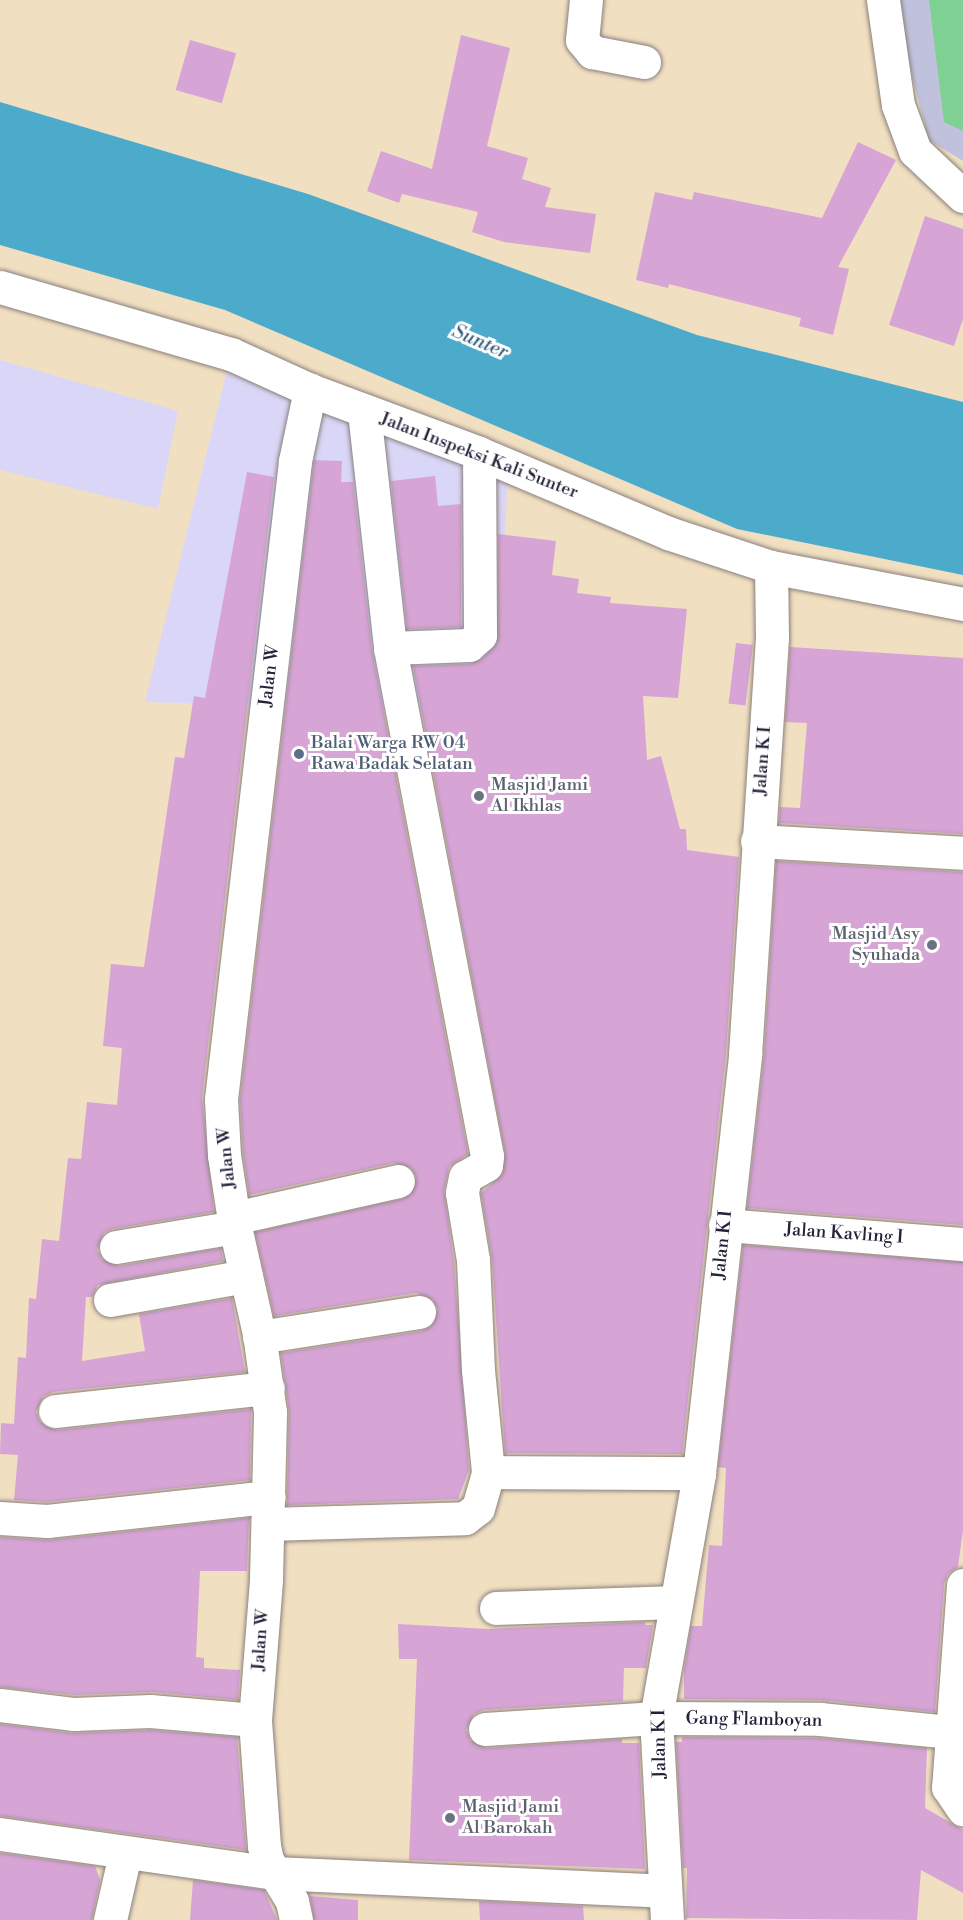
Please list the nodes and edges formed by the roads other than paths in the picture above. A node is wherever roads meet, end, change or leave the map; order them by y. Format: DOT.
graph roads {
  1 [pos="586,0"];
  2 [pos="883,0"];
  3 [pos="644,62"];
  4 [pos="963,196"];
  5 [pos="0,288"];
  6 [pos="310,390"];
  7 [pos="364,411"];
  8 [pos="479,453"];
  9 [pos="771,567"];
  10 [pos="963,604"];
  11 [pos="390,648"];
  12 [pos="757,841"];
  13 [pos="963,853"];
  14 [pos="398,1181"];
  15 [pos="234,1222"];
  16 [pos="724,1226"];
  17 [pos="963,1244"];
  18 [pos="116,1246"];
  19 [pos="246,1276"];
  20 [pos="110,1300"];
  21 [pos="419,1312"];
  22 [pos="259,1337"];
  23 [pos="268,1388"];
  24 [pos="55,1411"];
  25 [pos="488,1472"];
  26 [pos="699,1473"];
  27 [pos="268,1510"];
  28 [pos="0,1518"];
  29 [pos="963,1585"];
  30 [pos="676,1602"];
  31 [pos="496,1608"];
  32 [pos="0,1705"];
  33 [pos="656,1718"];
  34 [pos="255,1720"];
  35 [pos="485,1729"];
  36 [pos="951,1732"];
  37 [pos="963,1809"];
  38 [pos="0,1834"];
  39 [pos="125,1854"];
  40 [pos="274,1873"];
  41 [pos="666,1905"];
  42 [pos="110,1920"];
  43 [pos="296,1920"];
  1 -- 3 [label="street"];
  2 -- 4 [label="street"];
  5 -- 6 [label="street, Jalan Inspeksi Kali Sunter"];
  6 -- 7 [label="street, Jalan Inspeksi Kali Sunter"];
  6 -- 15 [label="street, Jalan W"];
  7 -- 8 [label="street, Jalan Inspeksi Kali Sunter"];
  7 -- 11 [label="street"];
  8 -- 9 [label="street, Jalan Inspeksi Kali Sunter"];
  8 -- 11 [label="street"];
  9 -- 10 [label="street, Jalan Inspeksi Kali Sunter"];
  9 -- 12 [label="street, Jalan K I"];
  11 -- 25 [label="street"];
  12 -- 13 [label="street"];
  12 -- 16 [label="street, Jalan K I"];
  14 -- 15 [label="street"];
  15 -- 18 [label="street"];
  15 -- 19 [label="street, Jalan W"];
  16 -- 17 [label="street, Jalan Kavling I"];
  16 -- 26 [label="street, Jalan K I"];
  19 -- 20 [label="street"];
  19 -- 22 [label="street, Jalan W"];
  21 -- 22 [label="street"];
  22 -- 23 [label="street, Jalan W"];
  23 -- 24 [label="street"];
  23 -- 27 [label="street, Jalan W"];
  25 -- 26 [label="street"];
  25 -- 27 [label="street"];
  26 -- 30 [label="street, Jalan K I"];
  27 -- 28 [label="street"];
  27 -- 34 [label="street, Jalan W"];
  29 -- 36 [label="street"];
  30 -- 31 [label="street"];
  30 -- 33 [label="street, Jalan K I"];
  32 -- 34 [label="street"];
  33 -- 35 [label="street, Gang Flamboyan"];
  33 -- 36 [label="street, Gang Flamboyan"];
  33 -- 41 [label="street, Jalan K I"];
  34 -- 40 [label="street, Jalan W"];
  36 -- 37 [label="street"];
  38 -- 39 [label="street"];
  39 -- 40 [label="street"];
  39 -- 42 [label="street"];
  40 -- 41 [label="street"];
  40 -- 43 [label="street, Jalan W"];
}
